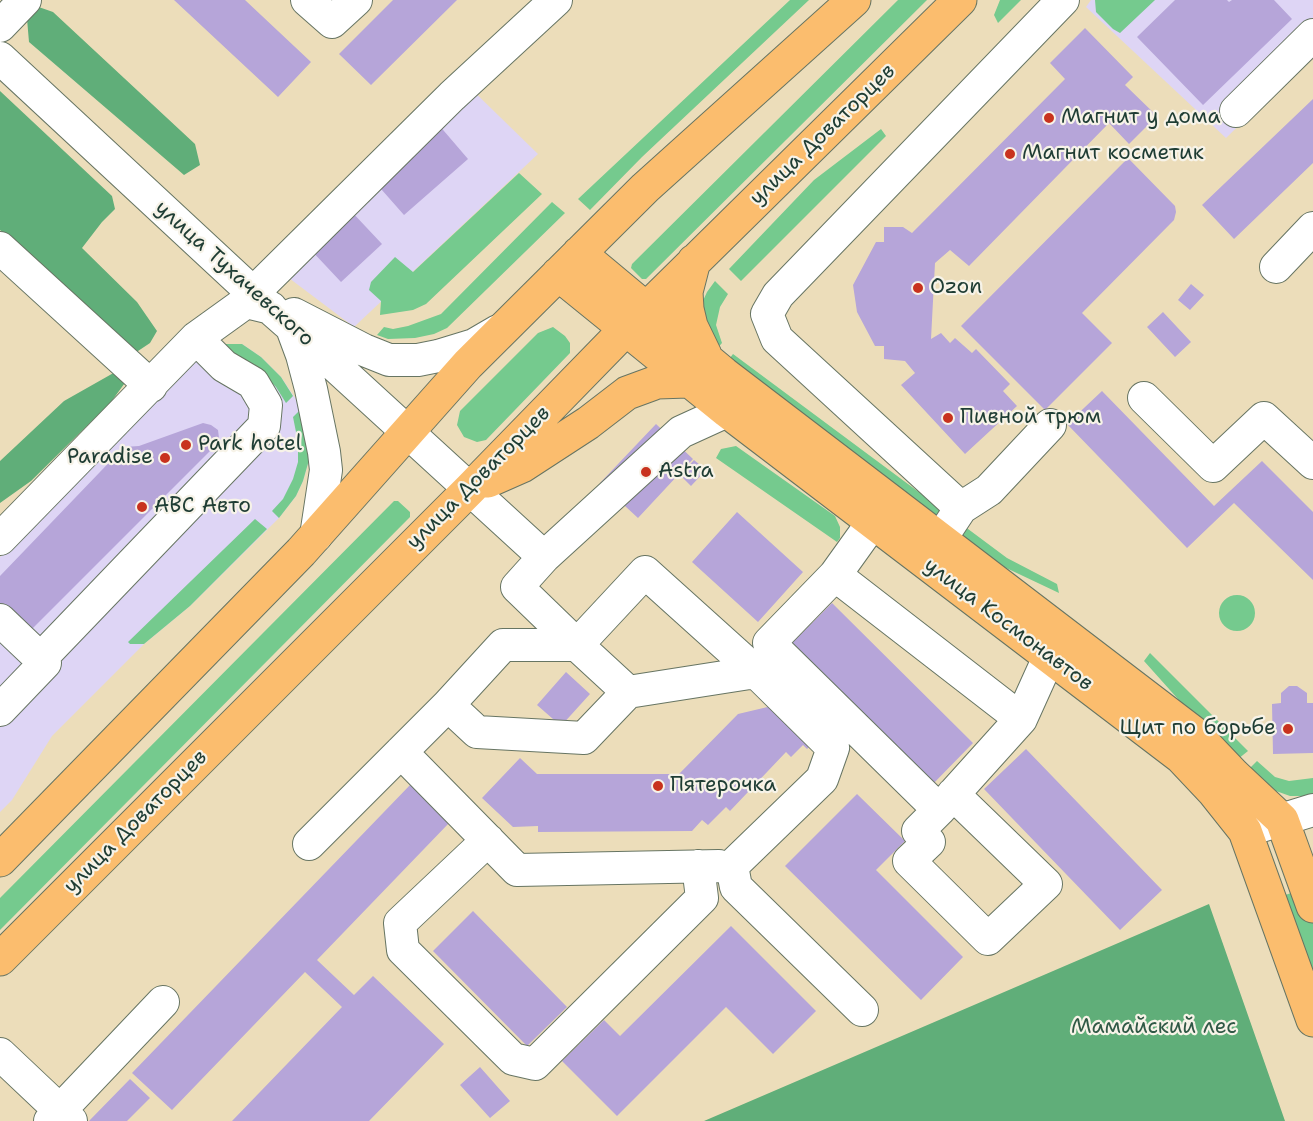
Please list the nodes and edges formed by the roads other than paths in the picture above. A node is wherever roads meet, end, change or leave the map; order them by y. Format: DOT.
graph roads {
  1 [pos="25,0"];
  2 [pos="307,0"];
  3 [pos="356,0"];
  4 [pos="854,0"];
  5 [pos="960,0"];
  6 [pos="1063,0"];
  7 [pos="539,6"];
  8 [pos="0,26"];
  9 [pos="1313,35"];
  10 [pos="0,58"];
  11 [pos="1236,111"];
  12 [pos="1313,228"];
  13 [pos="0,248"];
  14 [pos="694,261"];
  15 [pos="569,264"];
  16 [pos="1276,267"];
  17 [pos="272,310"];
  18 [pos="624,316"];
  19 [pos="506,327"];
  20 [pos="196,338"];
  21 [pos="698,370"];
  22 [pos="151,386"];
  23 [pos="1144,398"];
  24 [pos="727,411"];
  25 [pos="1050,425"];
  26 [pos="408,432"];
  27 [pos="1313,464"];
  28 [pos="470,489"];
  29 [pos="961,508"];
  30 [pos="873,522"];
  31 [pos="315,536"];
  32 [pos="941,539"];
  33 [pos="0,540"];
  34 [pos="544,557"];
  35 [pos="835,575"];
  36 [pos="0,620"];
  37 [pos="577,645"];
  38 [pos="48,651"];
  39 [pos="1049,657"];
  40 [pos="756,672"];
  41 [pos="628,692"];
  42 [pos="448,705"];
  43 [pos="0,710"];
  44 [pos="1021,719"];
  45 [pos="401,752"];
  46 [pos="1313,810"];
  47 [pos="1282,820"];
  48 [pos="1245,831"];
  49 [pos="488,840"];
  50 [pos="309,844"];
  51 [pos="0,860"];
  52 [pos="698,866"];
  53 [pos="732,866"];
  54 [pos="1313,906"];
  55 [pos="0,959"];
  56 [pos="163,1002"];
  57 [pos="861,1010"];
  58 [pos="1313,1020"];
  59 [pos="0,1054"];
  60 [pos="60,1117"];
  1 -- 8 [label="street"];
  2 -- 3 [label="street"];
  4 -- 15 [label="main road"];
  5 -- 14 [label="main road, улица Доваторцев"];
  6 -- 29 [label="street"];
  7 -- 17 [label="street"];
  9 -- 11 [label="street"];
  10 -- 17 [label="street, улица Тухачевского"];
  12 -- 16 [label="street"];
  13 -- 22 [label="street"];
  14 -- 18 [label="main road, улица Доваторцев"];
  14 -- 21 [label="main road"];
  15 -- 18 [label="main road"];
  15 -- 18 [label="main road"];
  15 -- 19 [label="main road"];
  17 -- 19 [label="street"];
  17 -- 20 [label="street"];
  17 -- 26 [label="street, улица Тухачевского"];
  17 -- 31 [label="street"];
  18 -- 21 [label="main road"];
  18 -- 28 [label="main road, улица Доваторцев"];
  19 -- 26 [label="main road"];
  20 -- 22 [label="street"];
  20 -- 38 [label="street"];
  21 -- 24 [label="main road, улица Космонавтов"];
  21 -- 28 [label="main road"];
  21 -- 32 [label="main road, улица Космонавтов"];
  22 -- 33 [label="street"];
  23 -- 27 [label="street"];
  24 -- 30 [label="main road, улица Космонавтов"];
  24 -- 34 [label="street"];
  25 -- 29 [label="street"];
  26 -- 28 [label="street, улица Тухачевского"];
  26 -- 31 [label="main road"];
  28 -- 34 [label="street, улица Тухачевского"];
  28 -- 55 [label="main road, улица Доваторцев"];
  29 -- 32 [label="street"];
  30 -- 35 [label="street"];
  30 -- 39 [label="main road, улица Космонавтов"];
  31 -- 51 [label="main road"];
  32 -- 47 [label="main road, улица Космонавтов"];
  34 -- 37 [label="street"];
  35 -- 44 [label="street"];
  35 -- 44 [label="street"];
  36 -- 43 [label="street"];
  37 -- 40 [label="street"];
  37 -- 41 [label="street"];
  37 -- 42 [label="street"];
  39 -- 44 [label="street"];
  39 -- 48 [label="main road, улица Космонавтов"];
  40 -- 41 [label="street"];
  40 -- 53 [label="street"];
  41 -- 42 [label="street"];
  42 -- 45 [label="street"];
  45 -- 49 [label="street"];
  45 -- 50 [label="street"];
  46 -- 47 [label="street"];
  47 -- 48 [label="street"];
  47 -- 54 [label="main road, улица Космонавтов"];
  48 -- 58 [label="main road, улица Космонавтов"];
  49 -- 52 [label="street"];
  49 -- 52 [label="street"];
  52 -- 53 [label="street"];
  53 -- 57 [label="street"];
  56 -- 60 [label="street"];
  59 -- 60 [label="street"];
}
